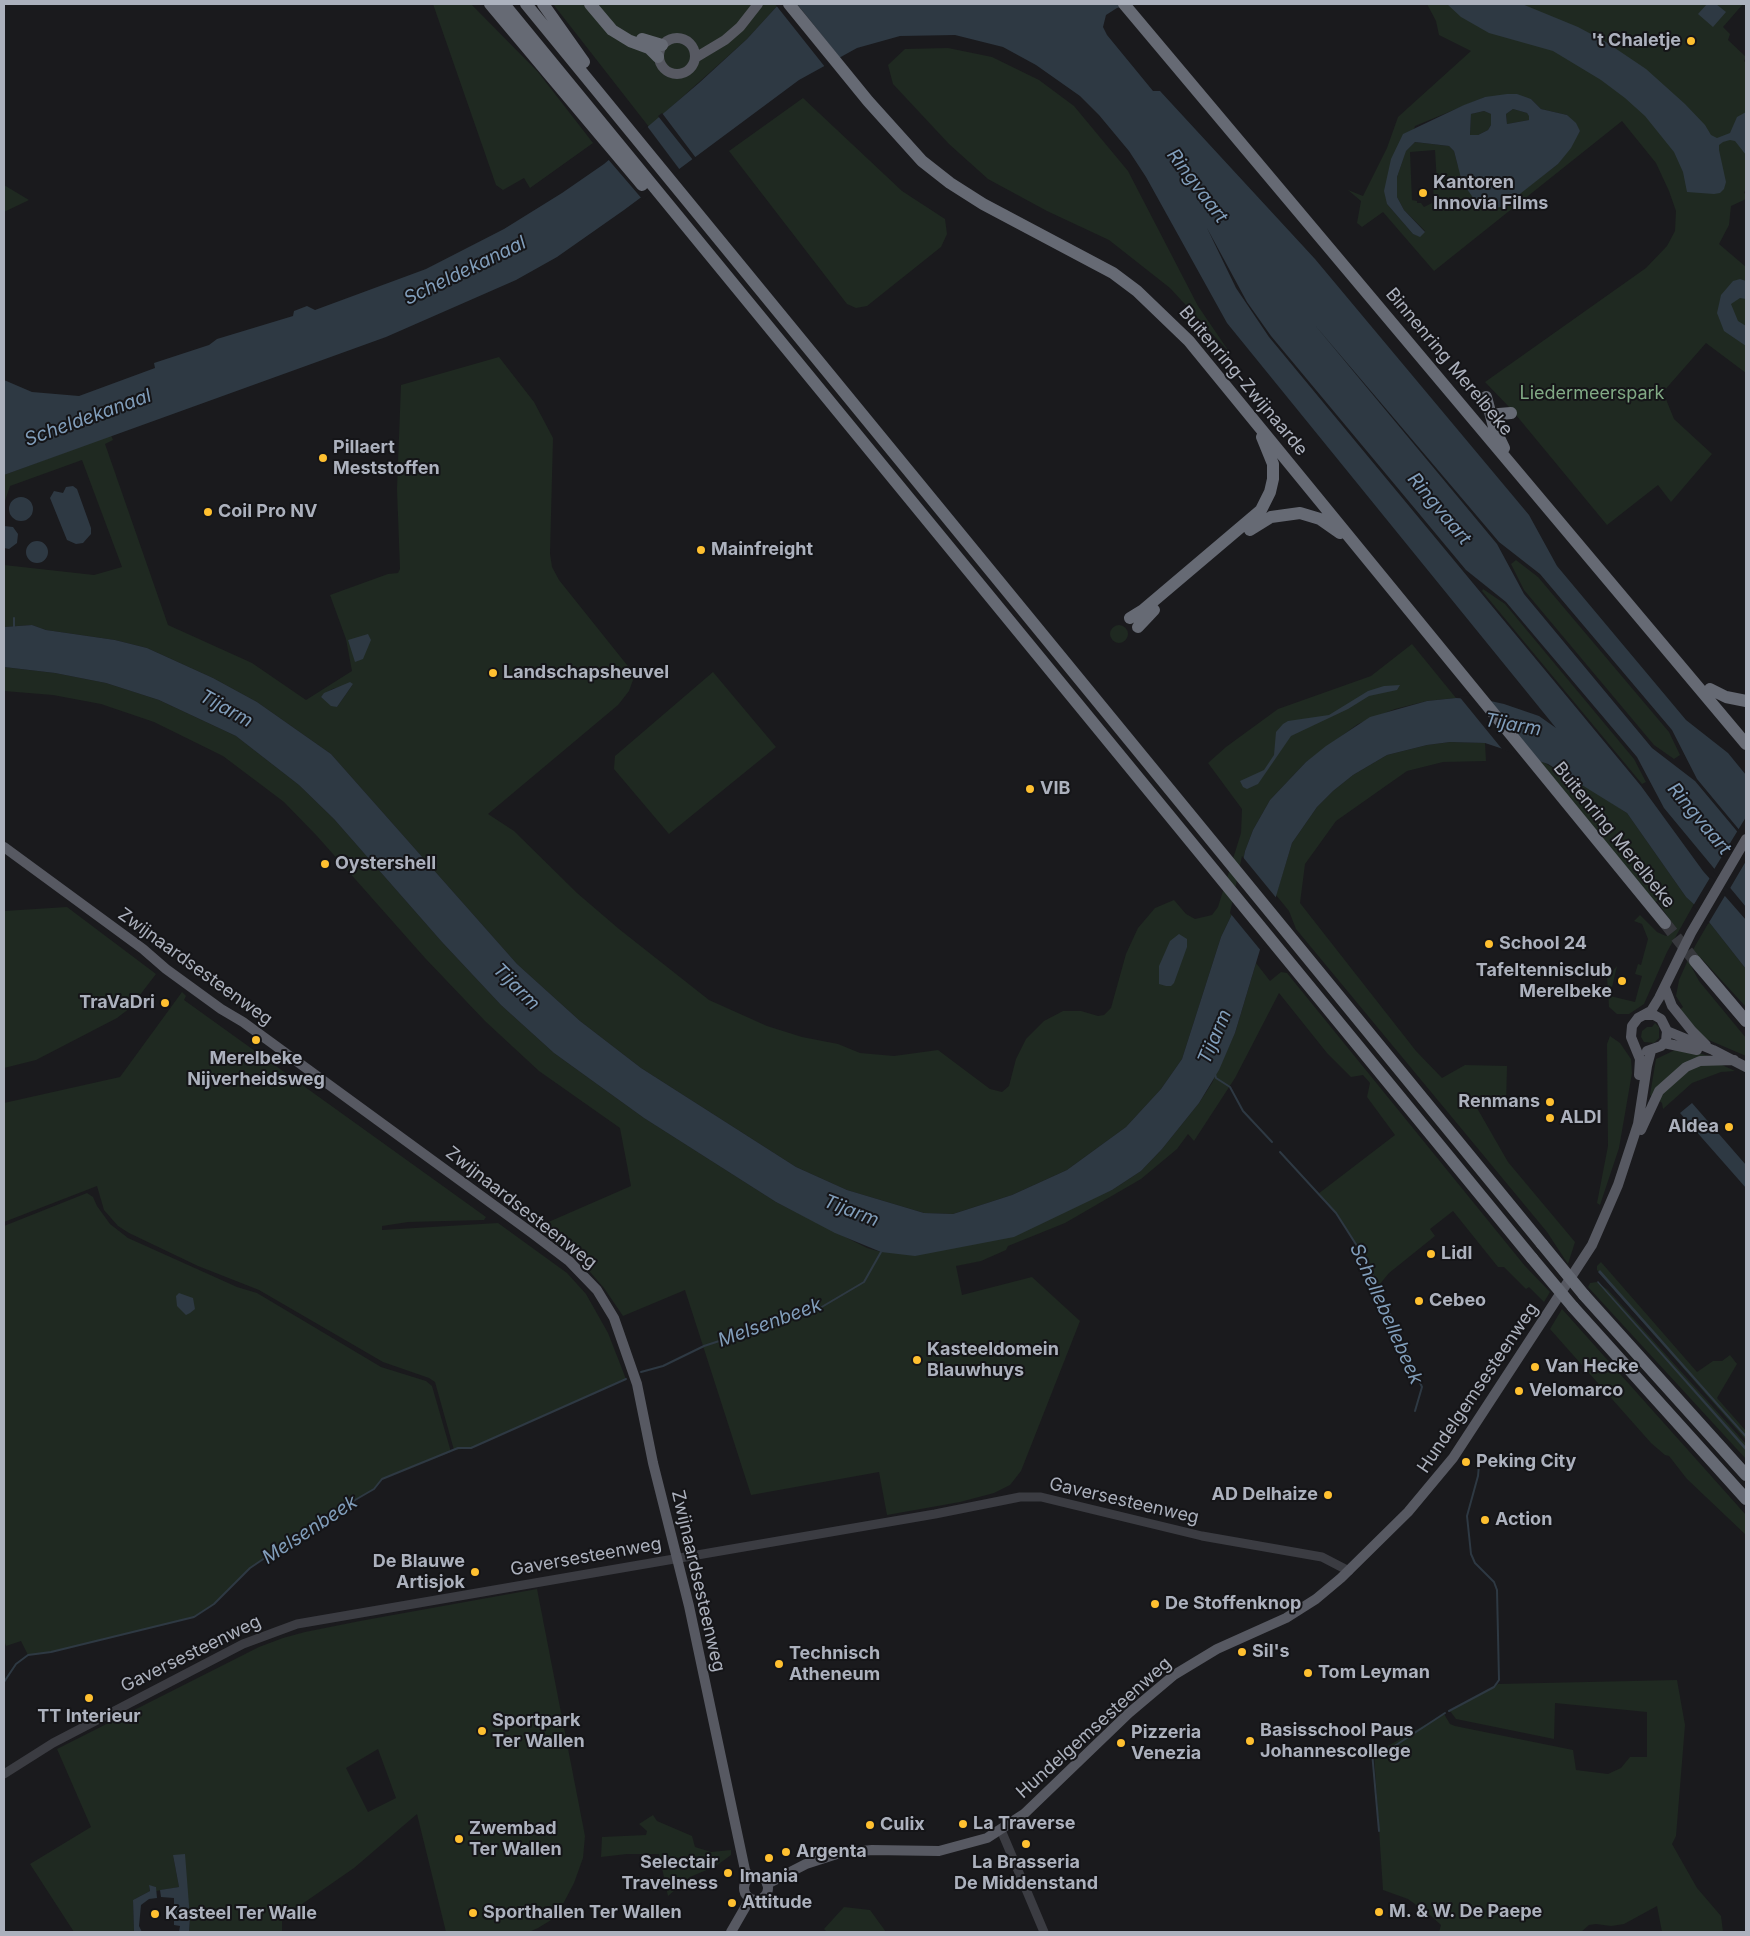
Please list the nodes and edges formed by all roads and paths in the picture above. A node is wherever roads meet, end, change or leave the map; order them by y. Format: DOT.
graph roads {
  1 [pos="482,4"];
  2 [pos="490,4"];
  3 [pos="504,4"];
  4 [pos="526,4"];
  5 [pos="543,4"];
  6 [pos="590,4"];
  7 [pos="598,4"];
  8 [pos="758,4"];
  9 [pos="789,4"];
  10 [pos="1124,4"];
  11 [pos="713,46"];
  12 [pos="692,47"];
  13 [pos="660,51"];
  14 [pos="695,58"];
  15 [pos="543,67"];
  16 [pos="612,107"];
  17 [pos="594,122"];
  18 [pos="1486,398"];
  19 [pos="1245,407"];
  20 [pos="1511,413"];
  21 [pos="1493,418"];
  22 [pos="1512,466"];
  23 [pos="1355,543"];
  24 [pos="1640,618"];
  25 [pos="1471,687"];
  26 [pos="1710,689"];
  27 [pos="1746,701"];
  28 [pos="1746,732"];
  29 [pos="1746,744"];
  30 [pos="1746,839"];
  31 [pos="4,847"];
  32 [pos="1665,923"];
  33 [pos="1695,961"];
  34 [pos="1665,988"];
  35 [pos="1645,1015"];
  36 [pos="1661,1019"];
  37 [pos="1746,1021"];
  38 [pos="1667,1031"];
  39 [pos="1664,1043"];
  40 [pos="1635,1044"];
  41 [pos="1651,1051"];
  42 [pos="1718,1052"];
  43 [pos="1734,1060"];
  44 [pos="1746,1067"];
  45 [pos="1628,1150"];
  46 [pos="1618,1185"];
  47 [pos="1746,1475"];
  48 [pos="1746,1499"];
  49 [pos="677,1558"];
  50 [pos="1349,1571"];
  51 [pos="4,1774"];
  52 [pos="1001,1830"];
  53 [pos="749,1878"];
  54 [pos="767,1884"];
  55 [pos="750,1899"];
  56 [pos="731,1932"];
  57 [pos="1044,1932"];
  1 -- 15 [label="highway"];
  2 -- 15 [label="highway"];
  3 -- 17 [label="highway"];
  4 -- 16 [label="highway"];
  5 -- 16 [label="highway"];
  6 -- 13 [label="highway"];
  7 -- 13 [label="highway"];
  8 -- 11 [label="main road"];
  9 -- 19 [label="highway, Buitenring-Zwijnaarde"];
  10 -- 22 [label="highway, Binnenring Merelbeke"];
  11 -- 12 [label="main road"];
  11 -- 14 [label="main road"];
  12 -- 13 [label="main road"];
  12 -- 14 [label="main road"];
  13 -- 14 [label="main road"];
  15 -- 17 [label="highway"];
  16 -- 47 [label="highway, bridge"];
  17 -- 48 [label="highway, bridge"];
  18 -- 21 [label="highway"];
  19 -- 23 [label="highway, Buitenring-Zwijnaarde"];
  19 -- 23 [label="highway"];
  20 -- 21 [label="highway"];
  21 -- 22 [label="highway"];
  22 -- 24 [label="highway, Binnenring Merelbeke"];
  23 -- 25 [label="highway, Buitenring-Zwijnaarde"];
  24 -- 26 [label="highway"];
  24 -- 29 [label="highway, Binnenring Merelbeke"];
  25 -- 32 [label="highway, Buitenring Merelbeke"];
  26 -- 27 [label="highway"];
  26 -- 28 [label="highway"];
  30 -- 34 [label="main road, Hundelgemsesteenweg"];
  31 -- 49 [label="main road, Zwijnaardsesteenweg"];
  33 -- 37 [label="highway"];
  34 -- 35 [label="main road, Hundelgemsesteenweg"];
  34 -- 36 [label="main road, Hundelgemsesteenweg"];
  34 -- 42 [label="main road"];
  35 -- 36 [label="main road"];
  35 -- 40 [label="main road, Hundelgemsesteenweg"];
  36 -- 38 [label="main road"];
  38 -- 39 [label="main road"];
  38 -- 42 [label="main road"];
  39 -- 41 [label="main road"];
  39 -- 42 [label="main road"];
  40 -- 41 [label="main road"];
  40 -- 45 [label="main road, Hundelgemsesteenweg"];
  41 -- 45 [label="main road, Hundelgemsesteenweg"];
  42 -- 43 [label="main road"];
  43 -- 44 [label="main road"];
  43 -- 46 [label="main road, Hundelgemsesteenweg"];
  45 -- 46 [label="main road, Hundelgemsesteenweg"];
  46 -- 50 [label="main road, Hundelgemsesteenweg"];
  49 -- 50 [label="street, Gaversesteenweg"];
  49 -- 51 [label="street, Gaversesteenweg"];
  49 -- 53 [label="main road, Zwijnaardsesteenweg"];
  50 -- 52 [label="main road, Hundelgemsesteenweg"];
  52 -- 54 [label="main road, Hundelgemsesteenweg"];
  52 -- 57 [label="street"];
  53 -- 54 [label="main road"];
  53 -- 55 [label="main road"];
  54 -- 55 [label="main road"];
  55 -- 56 [label="main road"];
}
